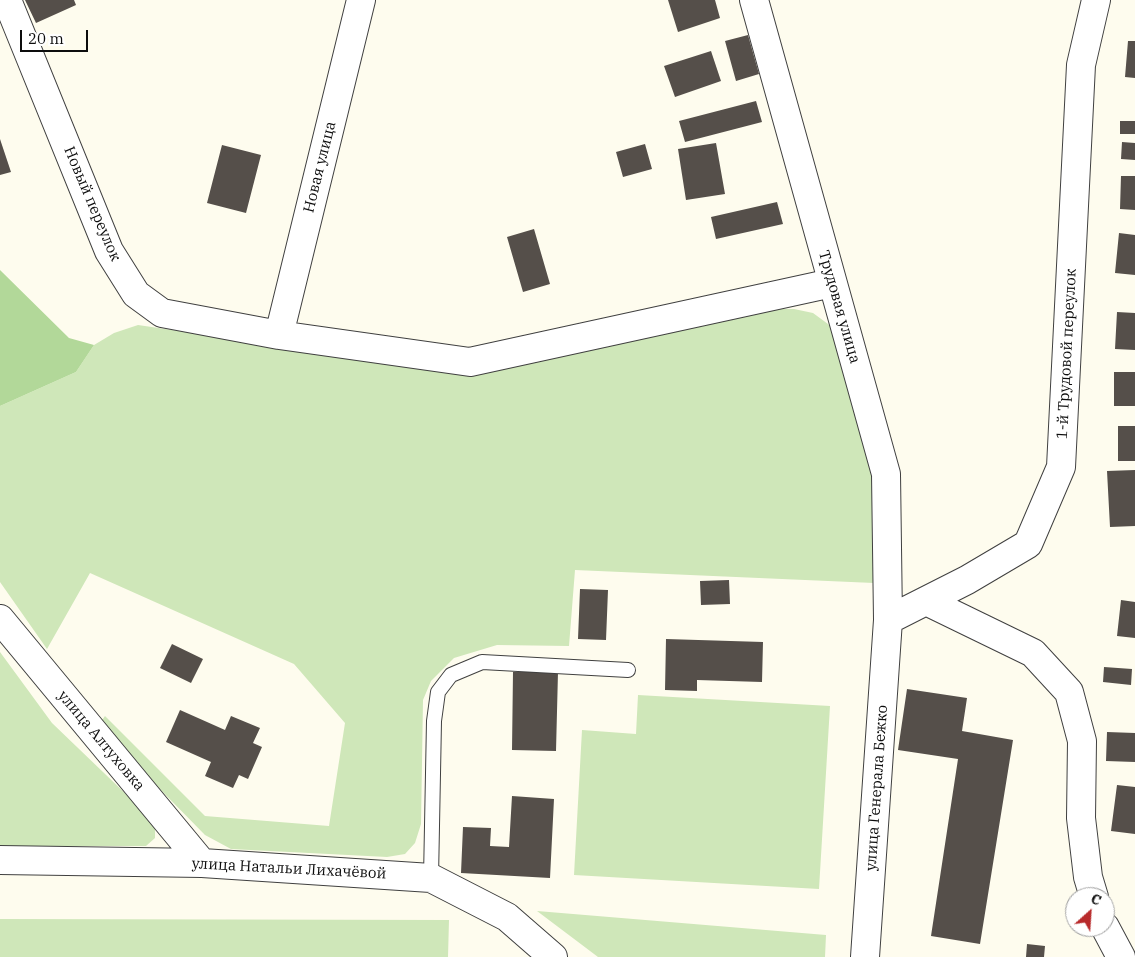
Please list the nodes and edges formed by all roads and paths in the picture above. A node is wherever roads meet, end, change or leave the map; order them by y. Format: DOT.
graph roads {
  1 [pos="7,0"];
  2 [pos="362,0"];
  3 [pos="754,0"];
  4 [pos="1096,0"];
  5 [pos="832,283"];
  6 [pos="279,335"];
  7 [pos="926,601"];
  8 [pos="0,619"];
  9 [pos="888,620"];
  10 [pos="628,670"];
  11 [pos="0,860"];
  12 [pos="202,863"];
  13 [pos="431,878"];
  14 [pos="1091,887"];
  15 [pos="1110,937"];
  16 [pos="553,957"];
  17 [pos="865,957"];
  18 [pos="1121,957"];
  1 -- 6 [label="street, Новый переулок"];
  2 -- 6 [label="street, Новая улица"];
  3 -- 5 [label="street, Трудовая улица"];
  4 -- 7 [label="street, 1-й Трудовой переулок"];
  5 -- 6 [label="street, Новый переулок"];
  5 -- 9 [label="street, Трудовая улица"];
  7 -- 9 [label="street, 1-й Трудовой переулок"];
  7 -- 14 [label="street"];
  8 -- 12 [label="street, улица Алтуховка"];
  9 -- 17 [label="street, улица Генерала Бежко"];
  10 -- 13 [label="lane"];
  11 -- 12 [label="street, улица Натальи Лихачёвой"];
  12 -- 13 [label="street, улица Натальи Лихачёвой"];
  13 -- 16 [label="street, улица Натальи Лихачёвой"];
  15 -- 18 [label="street"];
}
